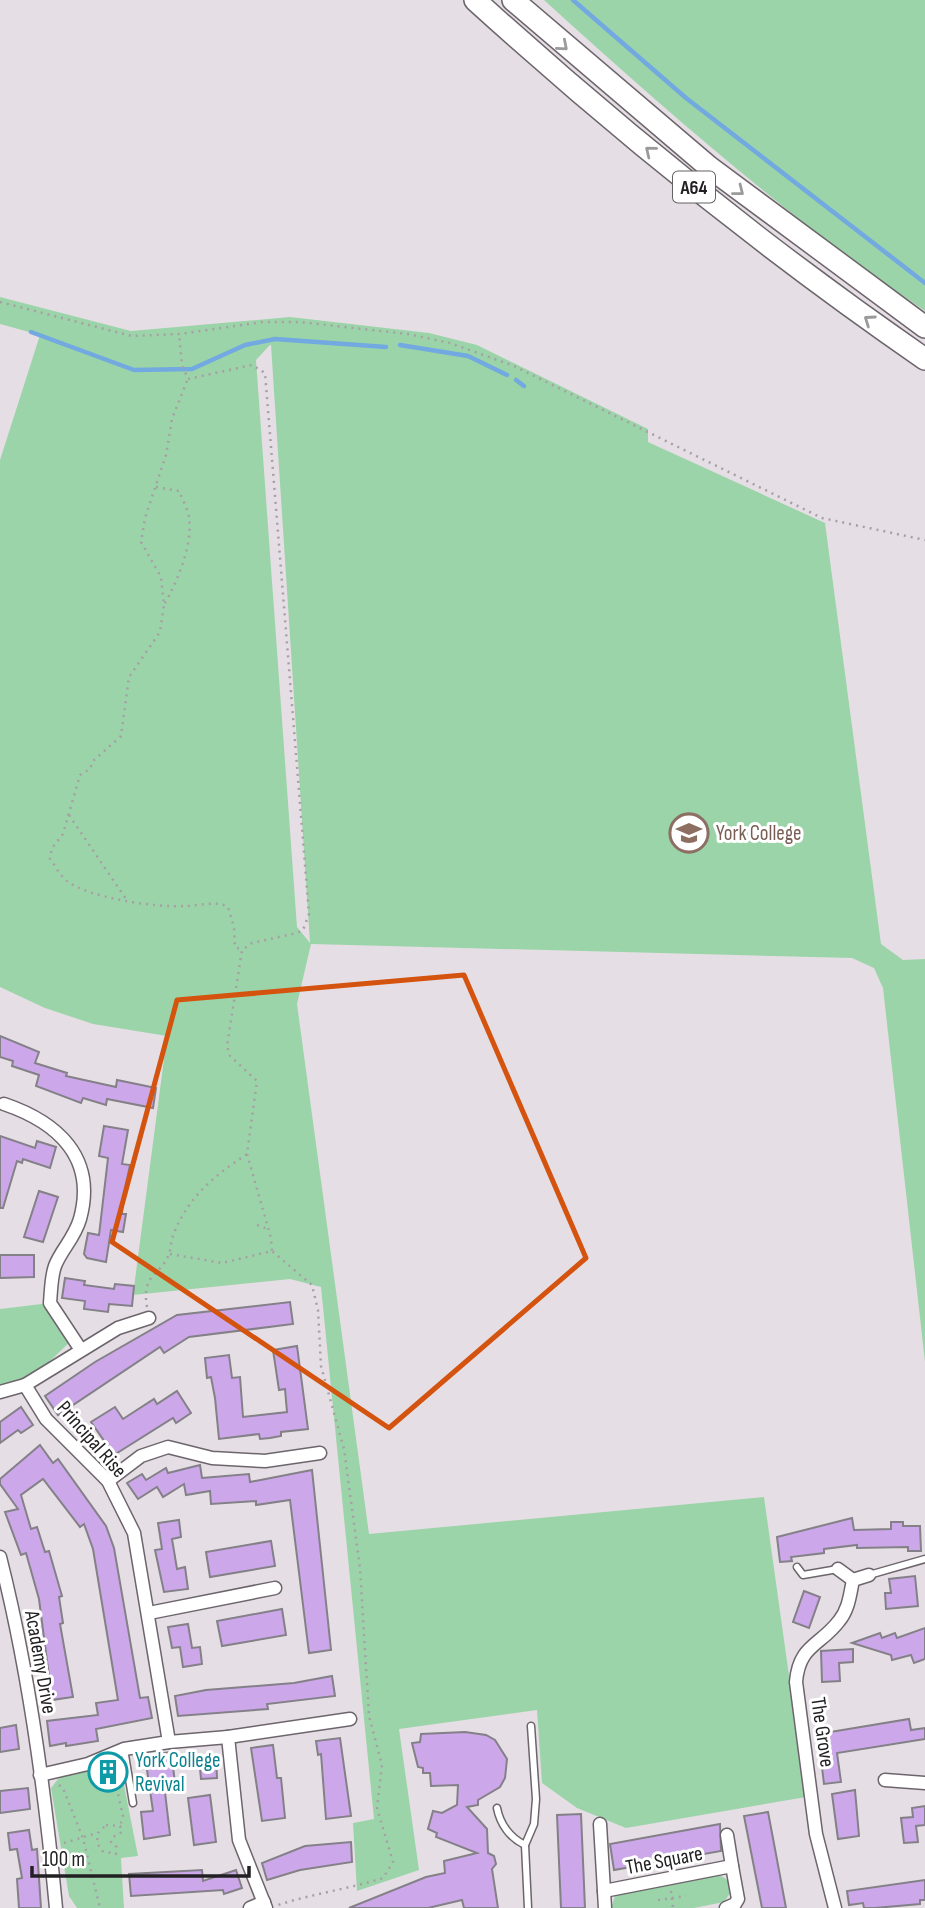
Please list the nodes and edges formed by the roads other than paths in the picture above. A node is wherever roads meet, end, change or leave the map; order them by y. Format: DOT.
graph roads {
  1 [pos="475,0"];
  2 [pos="513,0"];
  3 [pos="925,327"];
  4 [pos="925,359"];
  5 [pos="4,1104"];
  6 [pos="149,1318"];
  7 [pos="81,1350"];
  8 [pos="25,1385"];
  9 [pos="0,1392"];
  10 [pos="320,1453"];
  11 [pos="108,1481"];
  12 [pos="0,1557"];
  13 [pos="925,1559"];
  14 [pos="797,1567"];
  15 [pos="838,1569"];
  16 [pos="869,1575"];
  17 [pos="853,1580"];
  18 [pos="275,1588"];
  19 [pos="149,1613"];
  20 [pos="350,1719"];
  21 [pos="530,1726"];
  22 [pos="228,1737"];
  23 [pos="169,1742"];
  24 [pos="124,1749"];
  25 [pos="40,1776"];
  26 [pos="885,1780"];
  27 [pos="925,1783"];
  28 [pos="133,1803"];
  29 [pos="497,1808"];
  30 [pos="600,1824"];
  31 [pos="727,1835"];
  32 [pos="525,1846"];
  33 [pos="732,1867"];
  34 [pos="604,1891"];
  35 [pos="267,1906"];
  36 [pos="56,1908"];
  37 [pos="250,1908"];
  38 [pos="528,1908"];
  39 [pos="605,1908"];
  40 [pos="726,1908"];
  41 [pos="835,1908"];
  4 -- 1 [label="highway, A64, one-way"];
  2 -- 3 [label="highway, A64, one-way"];
  5 -- 7 [label="street"];
  6 -- 7 [label="street"];
  7 -- 8 [label="street"];
  8 -- 9 [label="street"];
  8 -- 11 [label="street, Principal Rise"];
  10 -- 11 [label="street"];
  11 -- 19 [label="street, Principal Rise"];
  12 -- 25 [label="street, Academy Drive"];
  13 -- 16 [label="lane"];
  14 -- 15 [label="lane"];
  15 -- 17 [label="street"];
  16 -- 17 [label="street"];
  17 -- 41 [label="street, The Grove"];
  18 -- 19 [label="street"];
  19 -- 23 [label="street, Principal Rise"];
  20 -- 22 [label="street"];
  21 -- 32 [label="lane"];
  22 -- 23 [label="street"];
  22 -- 35 [label="street"];
  23 -- 24 [label="street"];
  24 -- 25 [label="street"];
  24 -- 28 [label="lane"];
  25 -- 36 [label="street, Academy Drive"];
  26 -- 27 [label="street"];
  29 -- 32 [label="lane"];
  30 -- 34 [label="street, The Square"];
  31 -- 33 [label="street, The Square"];
  32 -- 38 [label="lane"];
  33 -- 34 [label="street, The Square"];
  33 -- 40 [label="street, The Square"];
  34 -- 39 [label="street, The Square"];
  35 -- 37 [label="street"];
}
